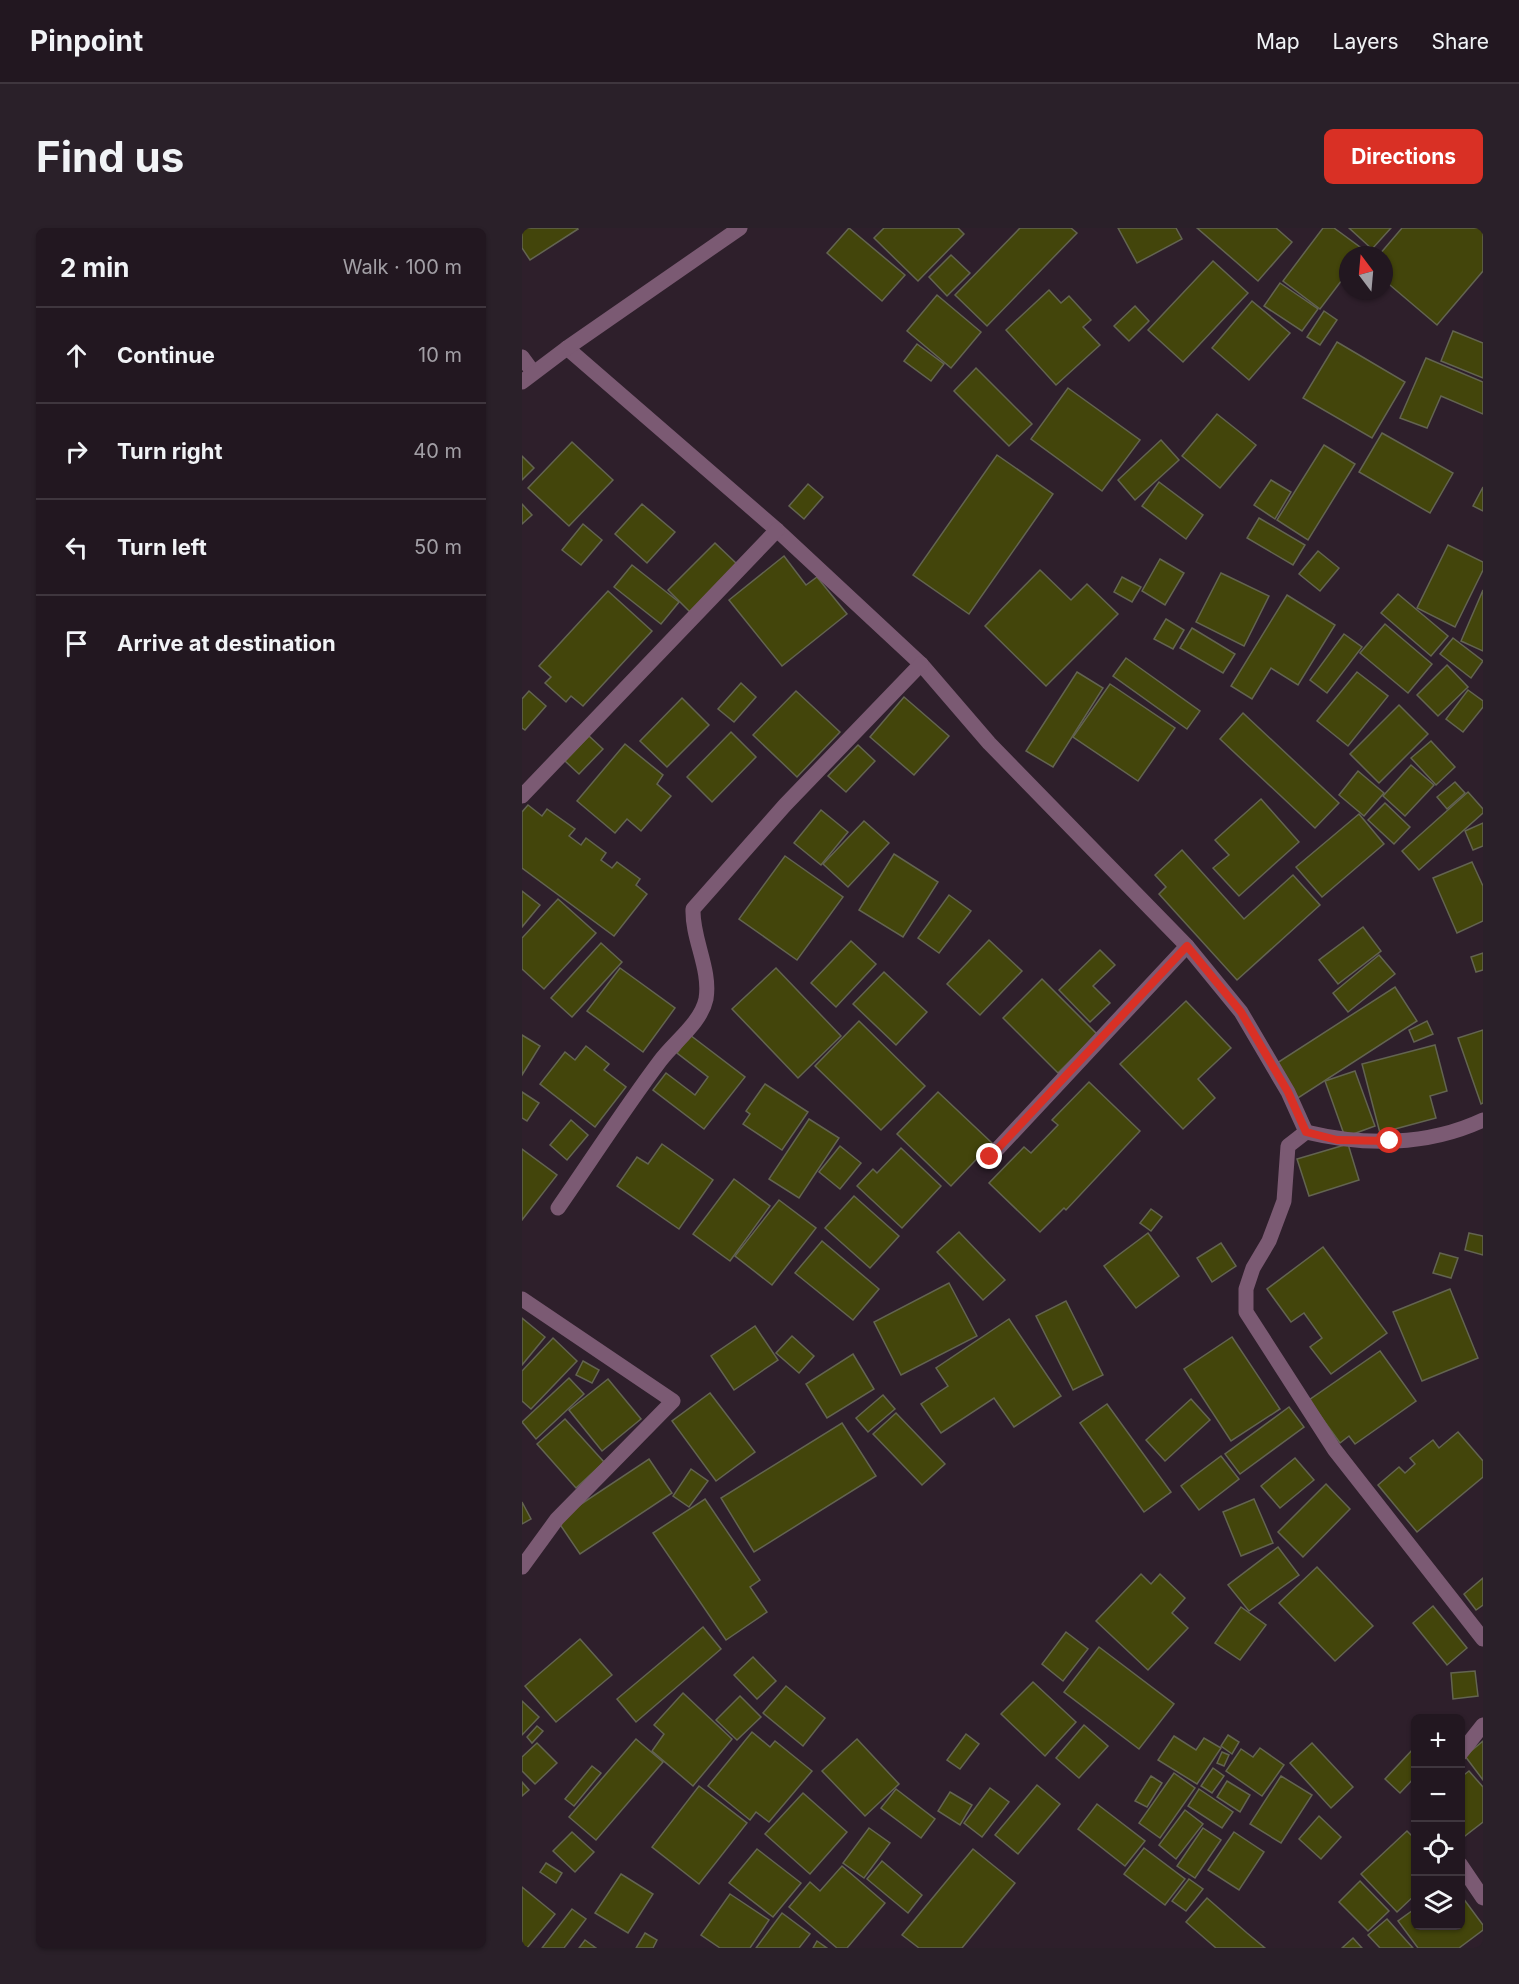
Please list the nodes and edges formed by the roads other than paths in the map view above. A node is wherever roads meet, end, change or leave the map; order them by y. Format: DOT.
graph roads {
  1 [pos="740,228"];
  2 [pos="567,348"];
  3 [pos="522,357"];
  4 [pos="528,377"];
  5 [pos="777,530"];
  6 [pos="921,664"];
  7 [pos="522,796"];
  8 [pos="1187,946"];
  9 [pos="1483,1120"];
  10 [pos="1306,1132"];
  11 [pos="990,1157"];
  12 [pos="558,1208"];
  13 [pos="522,1299"];
  14 [pos="522,1567"];
  15 [pos="1483,1639"];
  16 [pos="1483,1725"];
  17 [pos="1465,1749"];
  18 [pos="1465,1870"];
  19 [pos="1483,1898"];
  1 -- 2 [label="street"];
  2 -- 4 [label="street"];
  2 -- 5 [label="street"];
  3 -- 4 [label="street"];
  5 -- 6 [label="street"];
  5 -- 7 [label="street"];
  6 -- 8 [label="street"];
  6 -- 12 [label="street"];
  8 -- 10 [label="street"];
  8 -- 11 [label="street"];
  9 -- 10 [label="street"];
  10 -- 15 [label="street"];
  13 -- 14 [label="street"];
  16 -- 17 [label="street"];
  18 -- 19 [label="street"];
}
